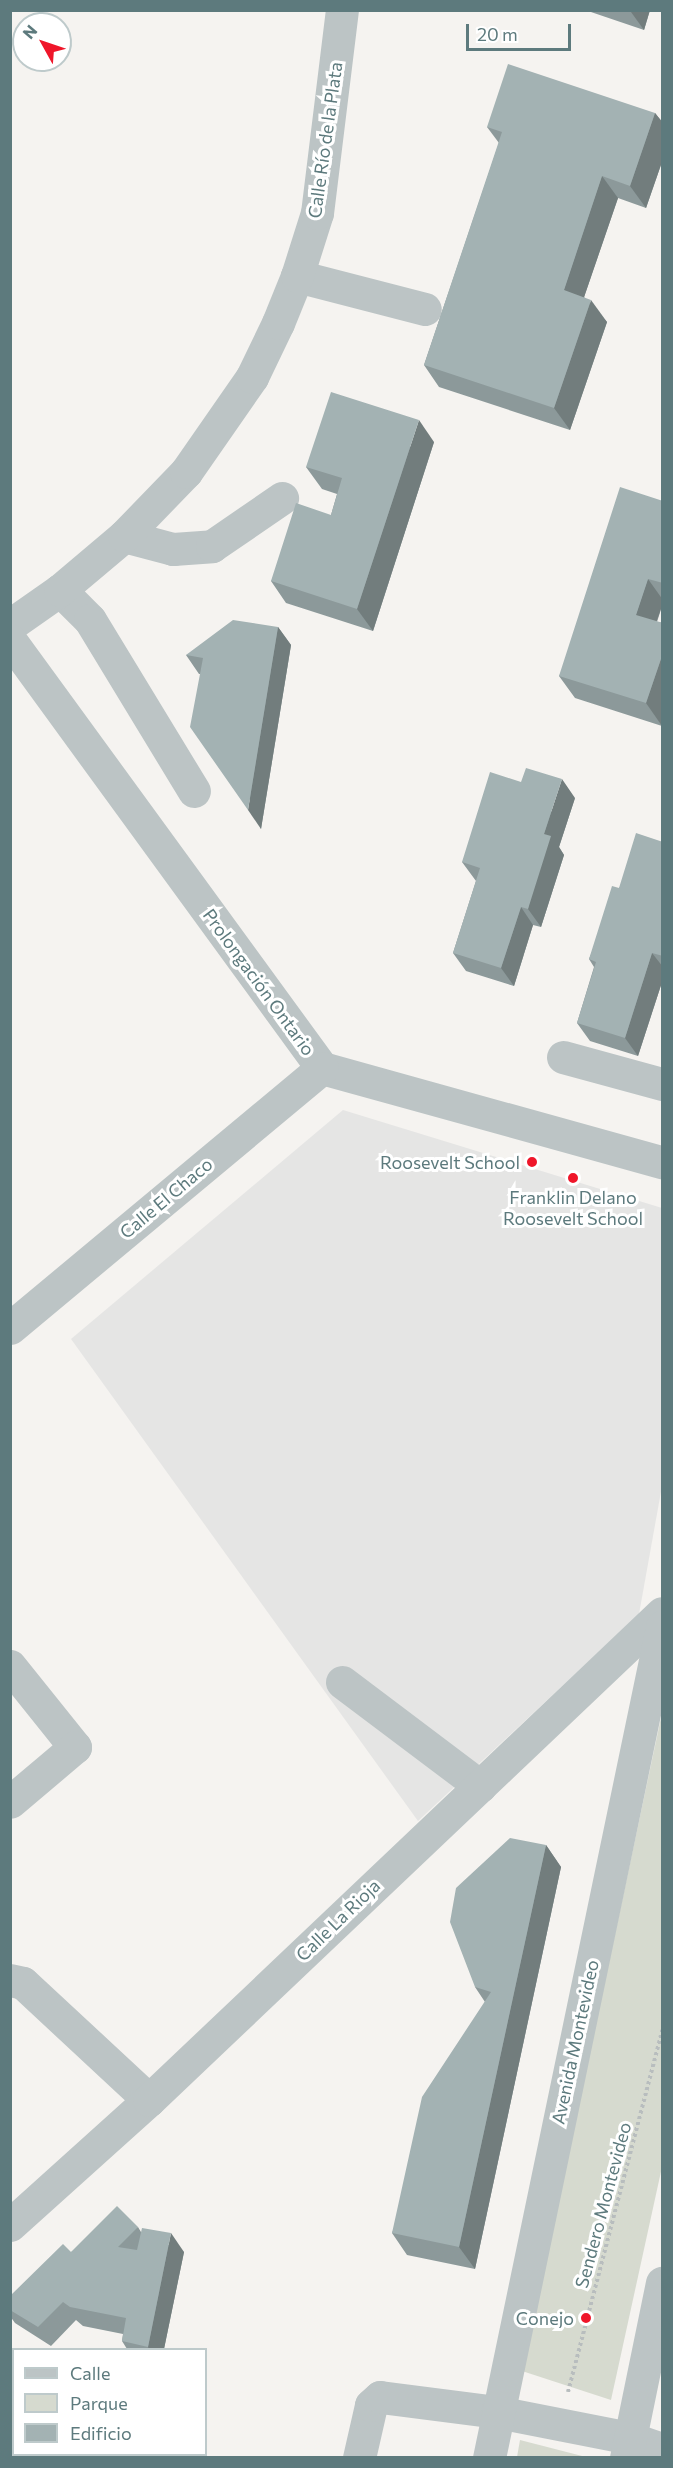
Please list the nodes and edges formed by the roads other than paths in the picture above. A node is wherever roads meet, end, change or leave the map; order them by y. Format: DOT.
graph roads {
  1 [pos="342,10"];
  2 [pos="297,276"];
  3 [pos="425,309"];
  4 [pos="282,498"];
  5 [pos="124,536"];
  6 [pos="60,590"];
  7 [pos="10,625"];
  8 [pos="10,640"];
  9 [pos="194,791"];
  10 [pos="563,1057"];
  11 [pos="322,1068"];
  12 [pos="663,1084"];
  13 [pos="663,1162"];
  14 [pos="10,1328"];
  15 [pos="663,1613"];
  16 [pos="663,1627"];
  17 [pos="10,1666"];
  18 [pos="342,1682"];
  19 [pos="480,1786"];
  20 [pos="10,1802"];
  21 [pos="10,1980"];
  22 [pos="149,2100"];
  23 [pos="10,2225"];
  24 [pos="663,2283"];
  25 [pos="497,2412"];
  26 [pos="628,2448"];
  27 [pos="663,2449"];
  28 [pos="359,2457"];
  29 [pos="489,2457"];
  1 -- 2 [label="street, Calle Río de la Plata"];
  2 -- 3 [label="street"];
  2 -- 5 [label="street, Calle Río de la Plata"];
  4 -- 5 [label="street"];
  5 -- 6 [label="street, Calle Río de la Plata"];
  6 -- 7 [label="street, Calle Río de la Plata"];
  6 -- 9 [label="street"];
  8 -- 11 [label="street, Prolongación Ontario"];
  10 -- 12 [label="street"];
  11 -- 13 [label="street, Prolongación Ontario"];
  11 -- 14 [label="street, Calle El Chaco"];
  15 -- 19 [label="street, Calle La Rioja"];
  16 -- 25 [label="street, Avenida Montevideo"];
  17 -- 20 [label="street"];
  18 -- 19 [label="street"];
  19 -- 22 [label="street, Calle La Rioja"];
  21 -- 22 [label="street"];
  22 -- 23 [label="street, Calle La Rioja"];
  24 -- 26 [label="street"];
  25 -- 26 [label="street"];
  25 -- 28 [label="street"];
  25 -- 29 [label="street, Avenida Montevideo"];
  26 -- 27 [label="street"];
}
